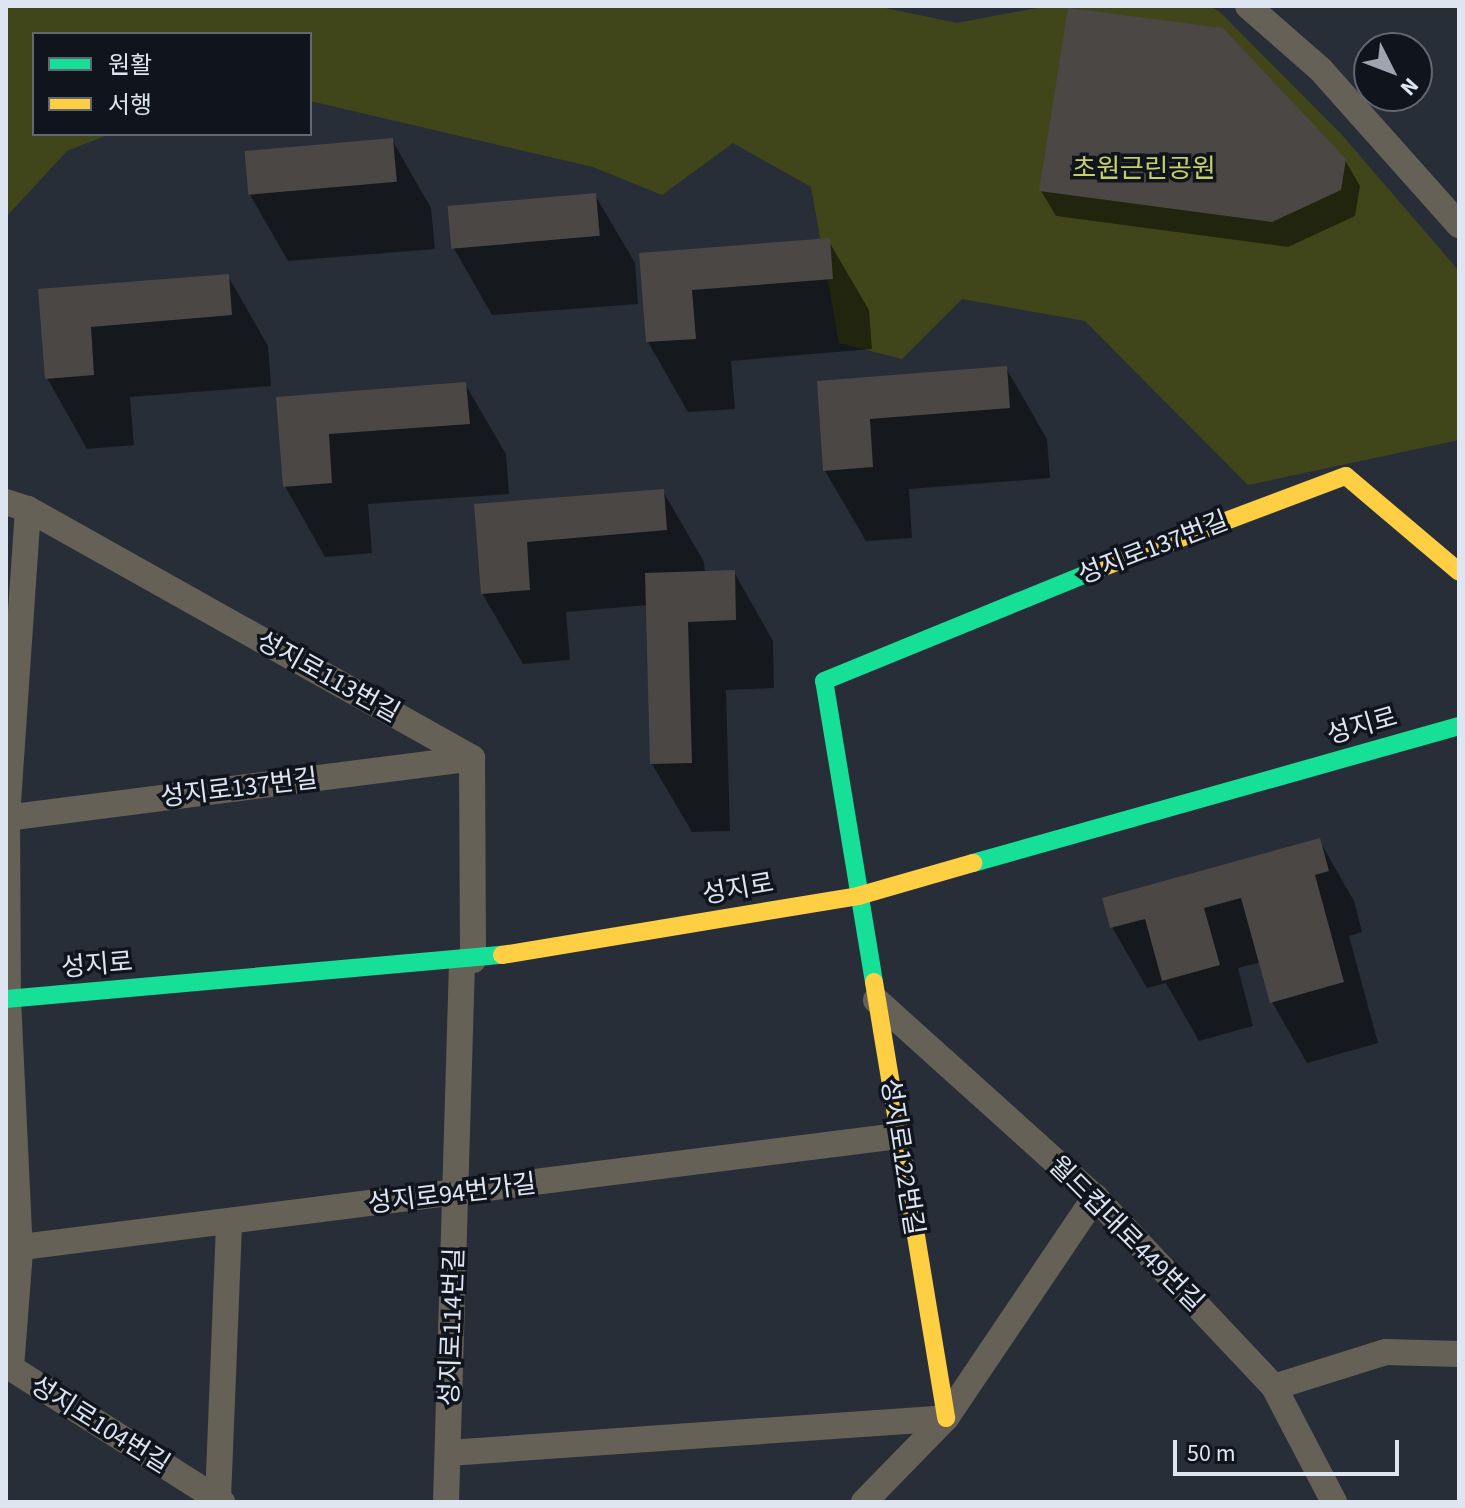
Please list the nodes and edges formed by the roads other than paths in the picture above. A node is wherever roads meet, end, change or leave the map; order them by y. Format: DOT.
graph roads {
  1 [pos="1248,6"];
  2 [pos="1459,225"];
  3 [pos="17,506"];
  4 [pos="1459,572"];
  5 [pos="12,661"];
  6 [pos="824,681"];
  7 [pos="1459,726"];
  8 [pos="472,758"];
  9 [pos="6,818"];
  10 [pos="858,896"];
  11 [pos="468,961"];
  12 [pos="7,999"];
  13 [pos="876,1000"];
  14 [pos="898,1136"];
  15 [pos="457,1193"];
  16 [pos="1095,1197"];
  17 [pos="229,1223"];
  18 [pos="13,1250"];
  19 [pos="1459,1354"];
  20 [pos="1274,1387"];
  21 [pos="946,1418"];
  22 [pos="448,1453"];
  23 [pos="220,1500"];
  24 [pos="446,1502"];
  25 [pos="864,1502"];
  26 [pos="1334,1502"];
  1 -- 2 [label="street"];
  3 -- 5 [label="street"];
  3 -- 8 [label="street, 성지로113번길"];
  4 -- 6 [label="main road, 성지로137번길"];
  5 -- 9 [label="street"];
  6 -- 10 [label="main road, 성지로122번길"];
  7 -- 10 [label="main road, 성지로"];
  8 -- 9 [label="street, 성지로137번길"];
  8 -- 11 [label="street"];
  9 -- 12 [label="street, 성지로104번길"];
  10 -- 11 [label="main road, 성지로"];
  10 -- 13 [label="main road, 성지로122번길"];
  11 -- 12 [label="main road, 성지로"];
  11 -- 15 [label="street, 성지로114번길"];
  12 -- 18 [label="street, 성지로104번길"];
  13 -- 14 [label="main road, 성지로122번길"];
  13 -- 16 [label="street, 월드컵대로449번길"];
  14 -- 15 [label="street, 성지로94번가길"];
  14 -- 21 [label="main road, 성지로122번길"];
  15 -- 17 [label="street, 성지로94번가길"];
  15 -- 22 [label="street, 성지로114번길"];
  16 -- 20 [label="street, 월드컵대로449번길"];
  16 -- 21 [label="street"];
  17 -- 18 [label="street, 성지로94번가길"];
  17 -- 23 [label="street, 성지로104번길"];
  18 -- 23 [label="street, 성지로104번길"];
  19 -- 20 [label="street"];
  20 -- 26 [label="street, 월드컵대로449번길"];
  21 -- 22 [label="street"];
  21 -- 25 [label="street"];
  22 -- 24 [label="street, 성지로114번길"];
}
